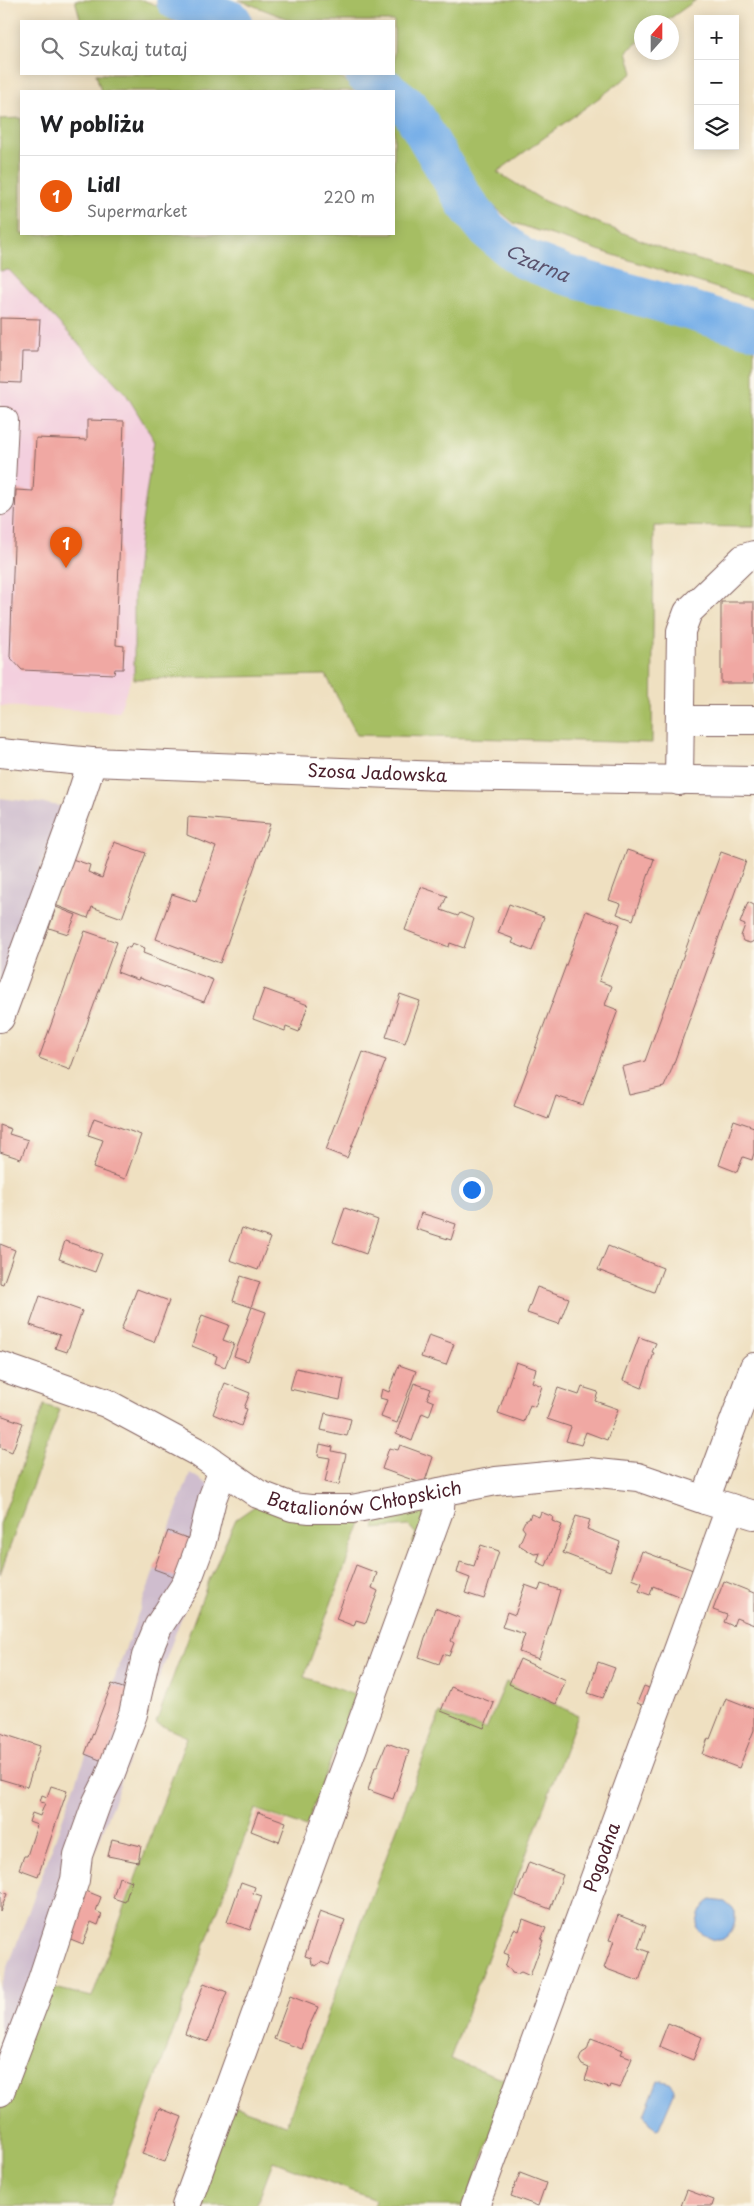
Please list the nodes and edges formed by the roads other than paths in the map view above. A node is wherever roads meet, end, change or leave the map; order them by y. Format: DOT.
graph roads {
  1 [pos="0,421"];
  2 [pos="0,501"];
  3 [pos="754,555"];
  4 [pos="680,720"];
  5 [pos="754,720"];
  6 [pos="0,753"];
  7 [pos="92,762"];
  8 [pos="679,781"];
  9 [pos="754,781"];
  10 [pos="0,1018"];
  11 [pos="0,1366"];
  12 [pos="754,1368"];
  13 [pos="223,1470"];
  14 [pos="441,1492"];
  15 [pos="729,1508"];
  16 [pos="0,2092"];
  17 [pos="186,2206"];
  18 [pos="475,2206"];
  1 -- 2 [label="street"];
  3 -- 4 [label="street"];
  4 -- 5 [label="street"];
  4 -- 8 [label="street"];
  6 -- 7 [label="street, Szosa Jadowska"];
  7 -- 8 [label="street, Szosa Jadowska"];
  7 -- 10 [label="street"];
  8 -- 9 [label="street, Szosa Jadowska"];
  11 -- 13 [label="street, Batalionów Chłopskich"];
  12 -- 15 [label="street, Pogodna"];
  13 -- 14 [label="street, Batalionów Chłopskich"];
  13 -- 16 [label="street"];
  14 -- 15 [label="street, Batalionów Chłopskich"];
  14 -- 17 [label="street"];
  15 -- 18 [label="street, Pogodna"];
}
